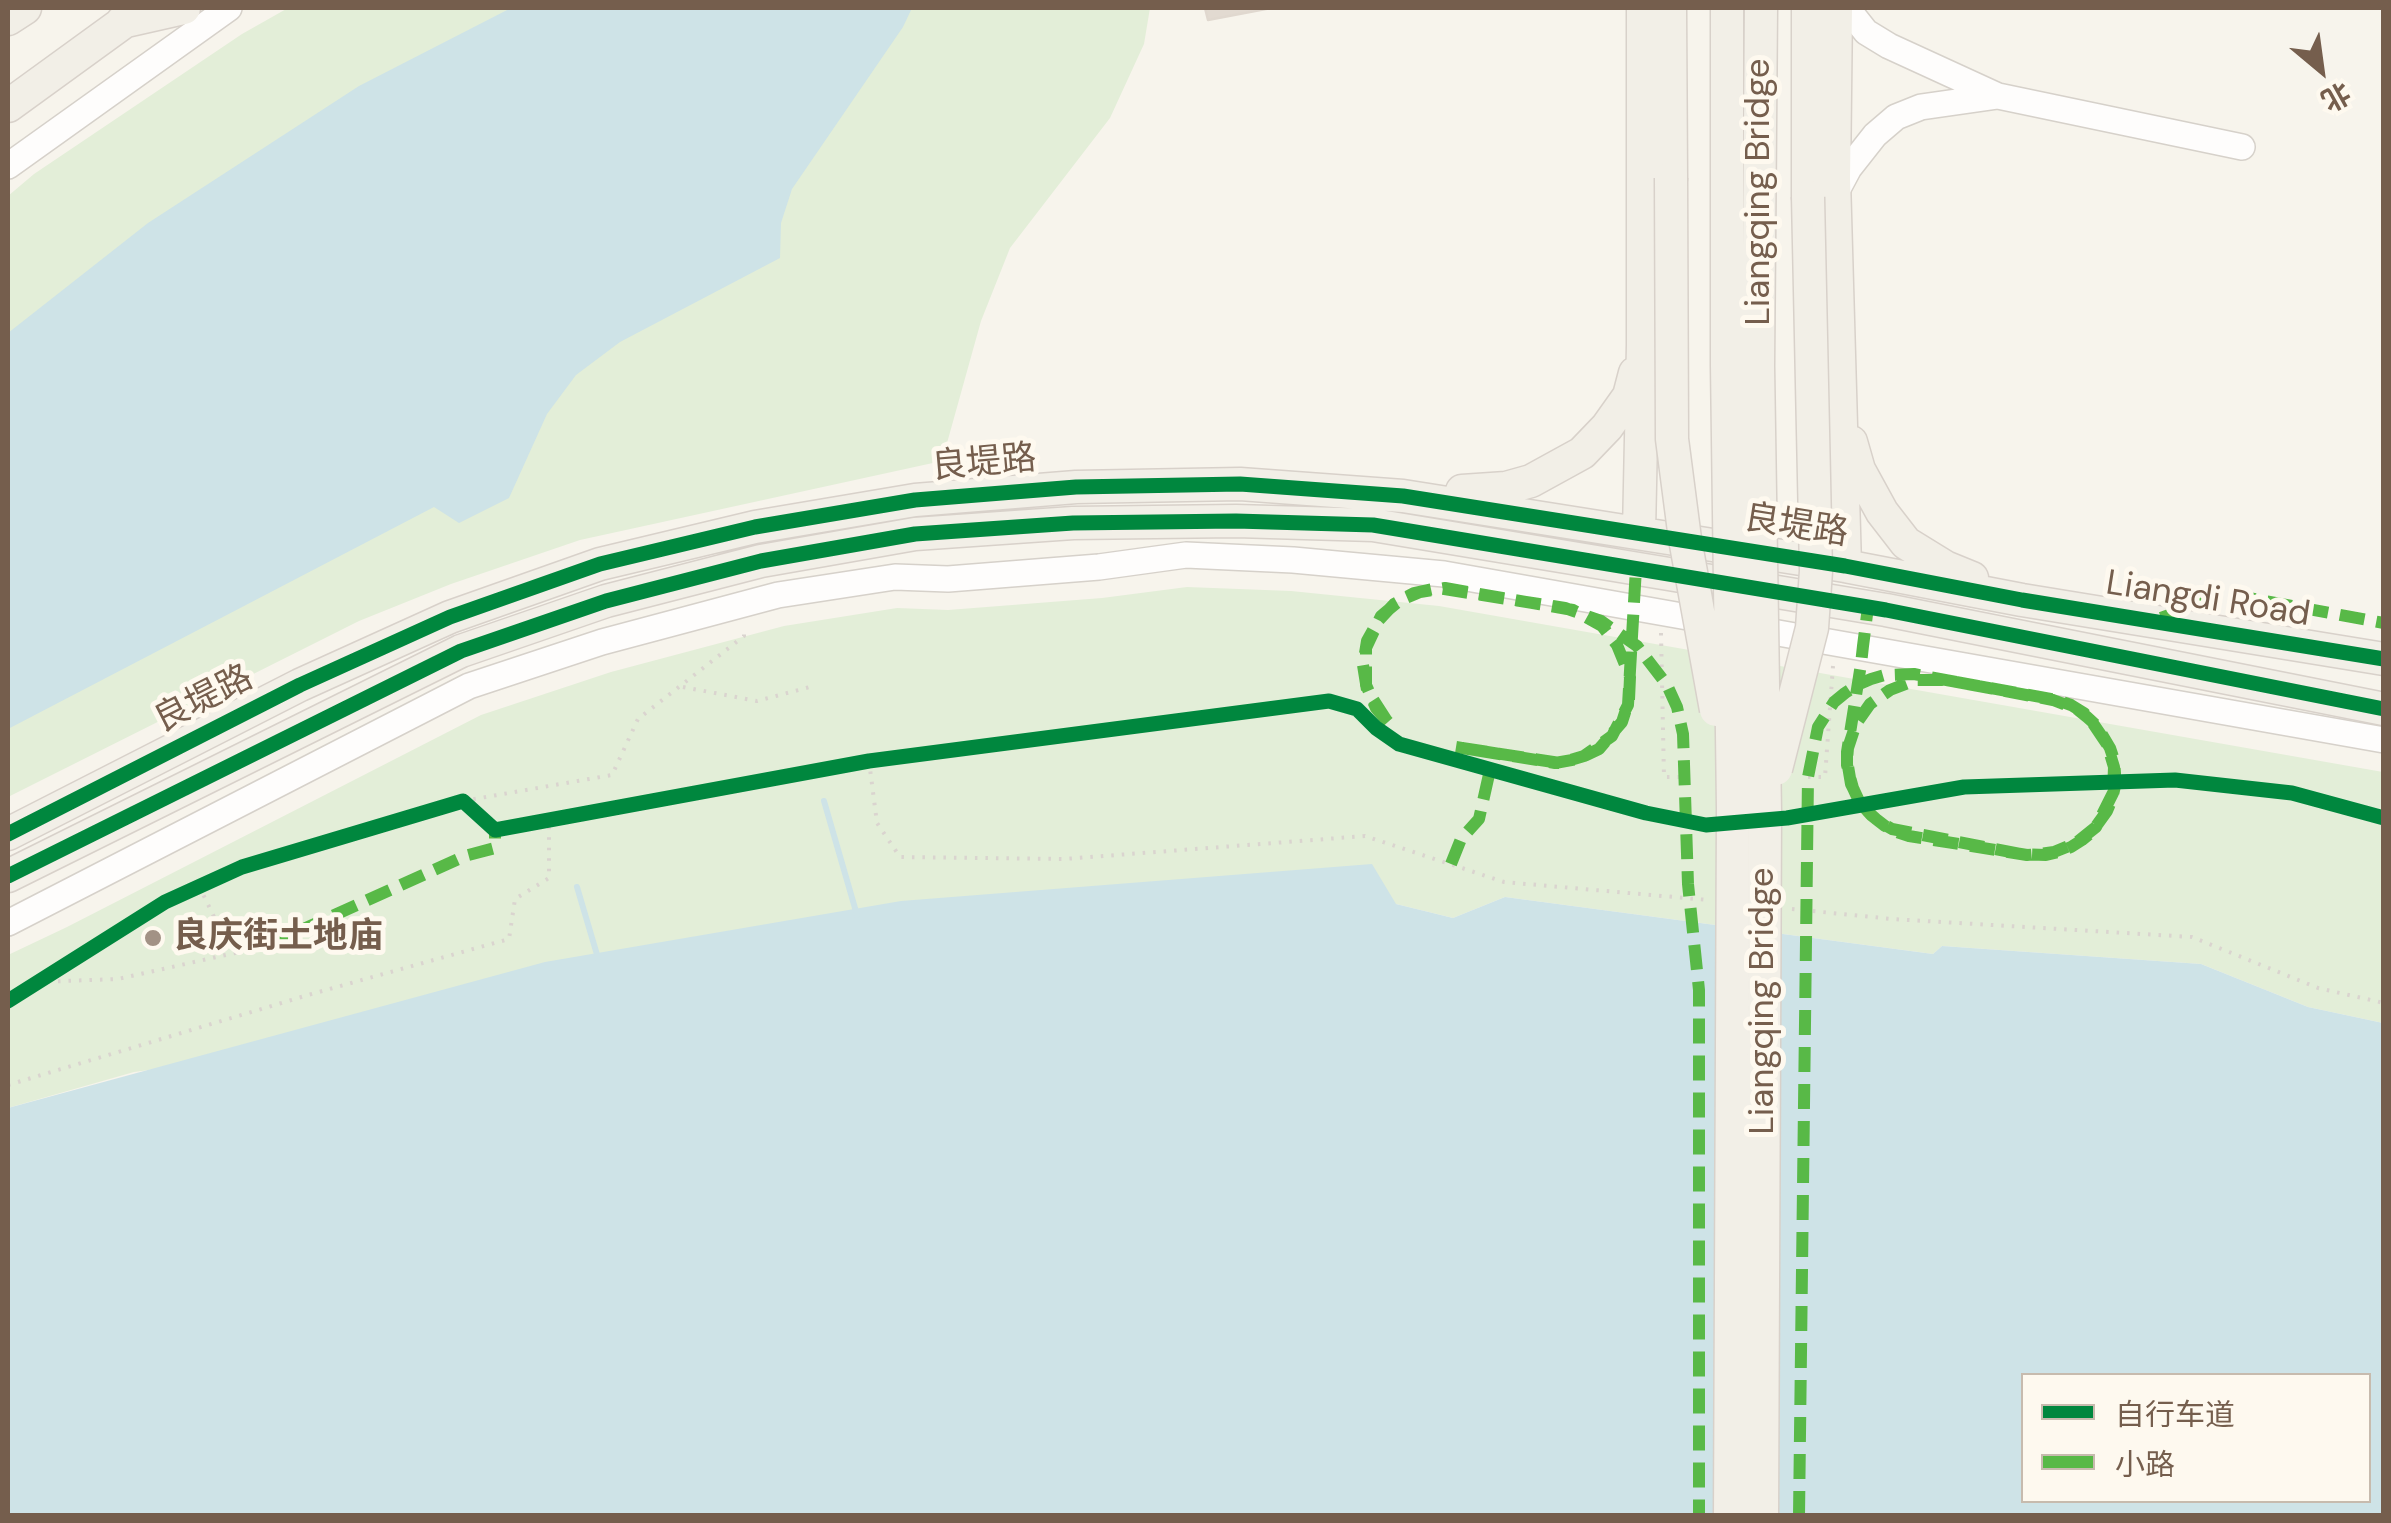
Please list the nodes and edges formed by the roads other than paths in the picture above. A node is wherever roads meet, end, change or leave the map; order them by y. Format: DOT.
graph roads {
  1 [pos="25,8"];
  2 [pos="184,8"];
  3 [pos="229,8"];
  4 [pos="1643,8"];
  5 [pos="1670,8"];
  6 [pos="1727,8"];
  7 [pos="1761,8"];
  8 [pos="1808,8"];
  9 [pos="1836,8"];
  10 [pos="1847,8"];
  11 [pos="131,15"];
  12 [pos="8,19"];
  13 [pos="1998,96"];
  14 [pos="8,106"];
  15 [pos="2242,147"];
  16 [pos="8,166"];
  17 [pos="1821,196"];
  18 [pos="1643,345"];
  19 [pos="1839,403"];
  20 [pos="1403,496"];
  21 [pos="1639,532"];
  22 [pos="1845,566"];
  23 [pos="2022,600"];
  24 [pos="2384,659"];
  25 [pos="2384,709"];
  26 [pos="2384,740"];
  27 [pos="1749,811"];
  28 [pos="14,831"];
  29 [pos="37,861"];
  30 [pos="8,876"];
  31 [pos="8,923"];
  32 [pos="1730,1516"];
  33 [pos="1762,1516"];
  1 -- 12 [label="main road"];
  2 -- 11 [label="main road"];
  3 -- 16 [label="street"];
  4 -- 18 [label="main road"];
  5 -- 27 [label="main road, bridge"];
  6 -- 27 [label="main road, Liangqing Bridge, bridge"];
  7 -- 27 [label="main road, Liangqing Bridge, bridge"];
  8 -- 17 [label="main road"];
  9 -- 17 [label="main road"];
  10 -- 13 [label="street"];
  11 -- 14 [label="main road"];
  13 -- 15 [label="street"];
  13 -- 17 [label="street"];
  17 -- 19 [label="main road"];
  17 -- 27 [label="main road, bridge"];
  18 -- 20 [label="main road"];
  18 -- 21 [label="main road"];
  19 -- 22 [label="main road"];
  19 -- 23 [label="main road"];
  20 -- 21 [label="main road, 良堤路"];
  20 -- 28 [label="main road, 良堤路"];
  21 -- 22 [label="main road, 良堤路"];
  22 -- 23 [label="main road, 良堤路"];
  23 -- 24 [label="main road, Liangdi Road"];
  25 -- 29 [label="main road, Liangdi Road"];
  26 -- 31 [label="street"];
  27 -- 32 [label="main road, Liangqing Bridge, bridge"];
  27 -- 33 [label="main road, Liangqing Bridge, bridge"];
  28 -- 29 [label="main road"];
  29 -- 30 [label="main road, Liangdi Road"];
}
